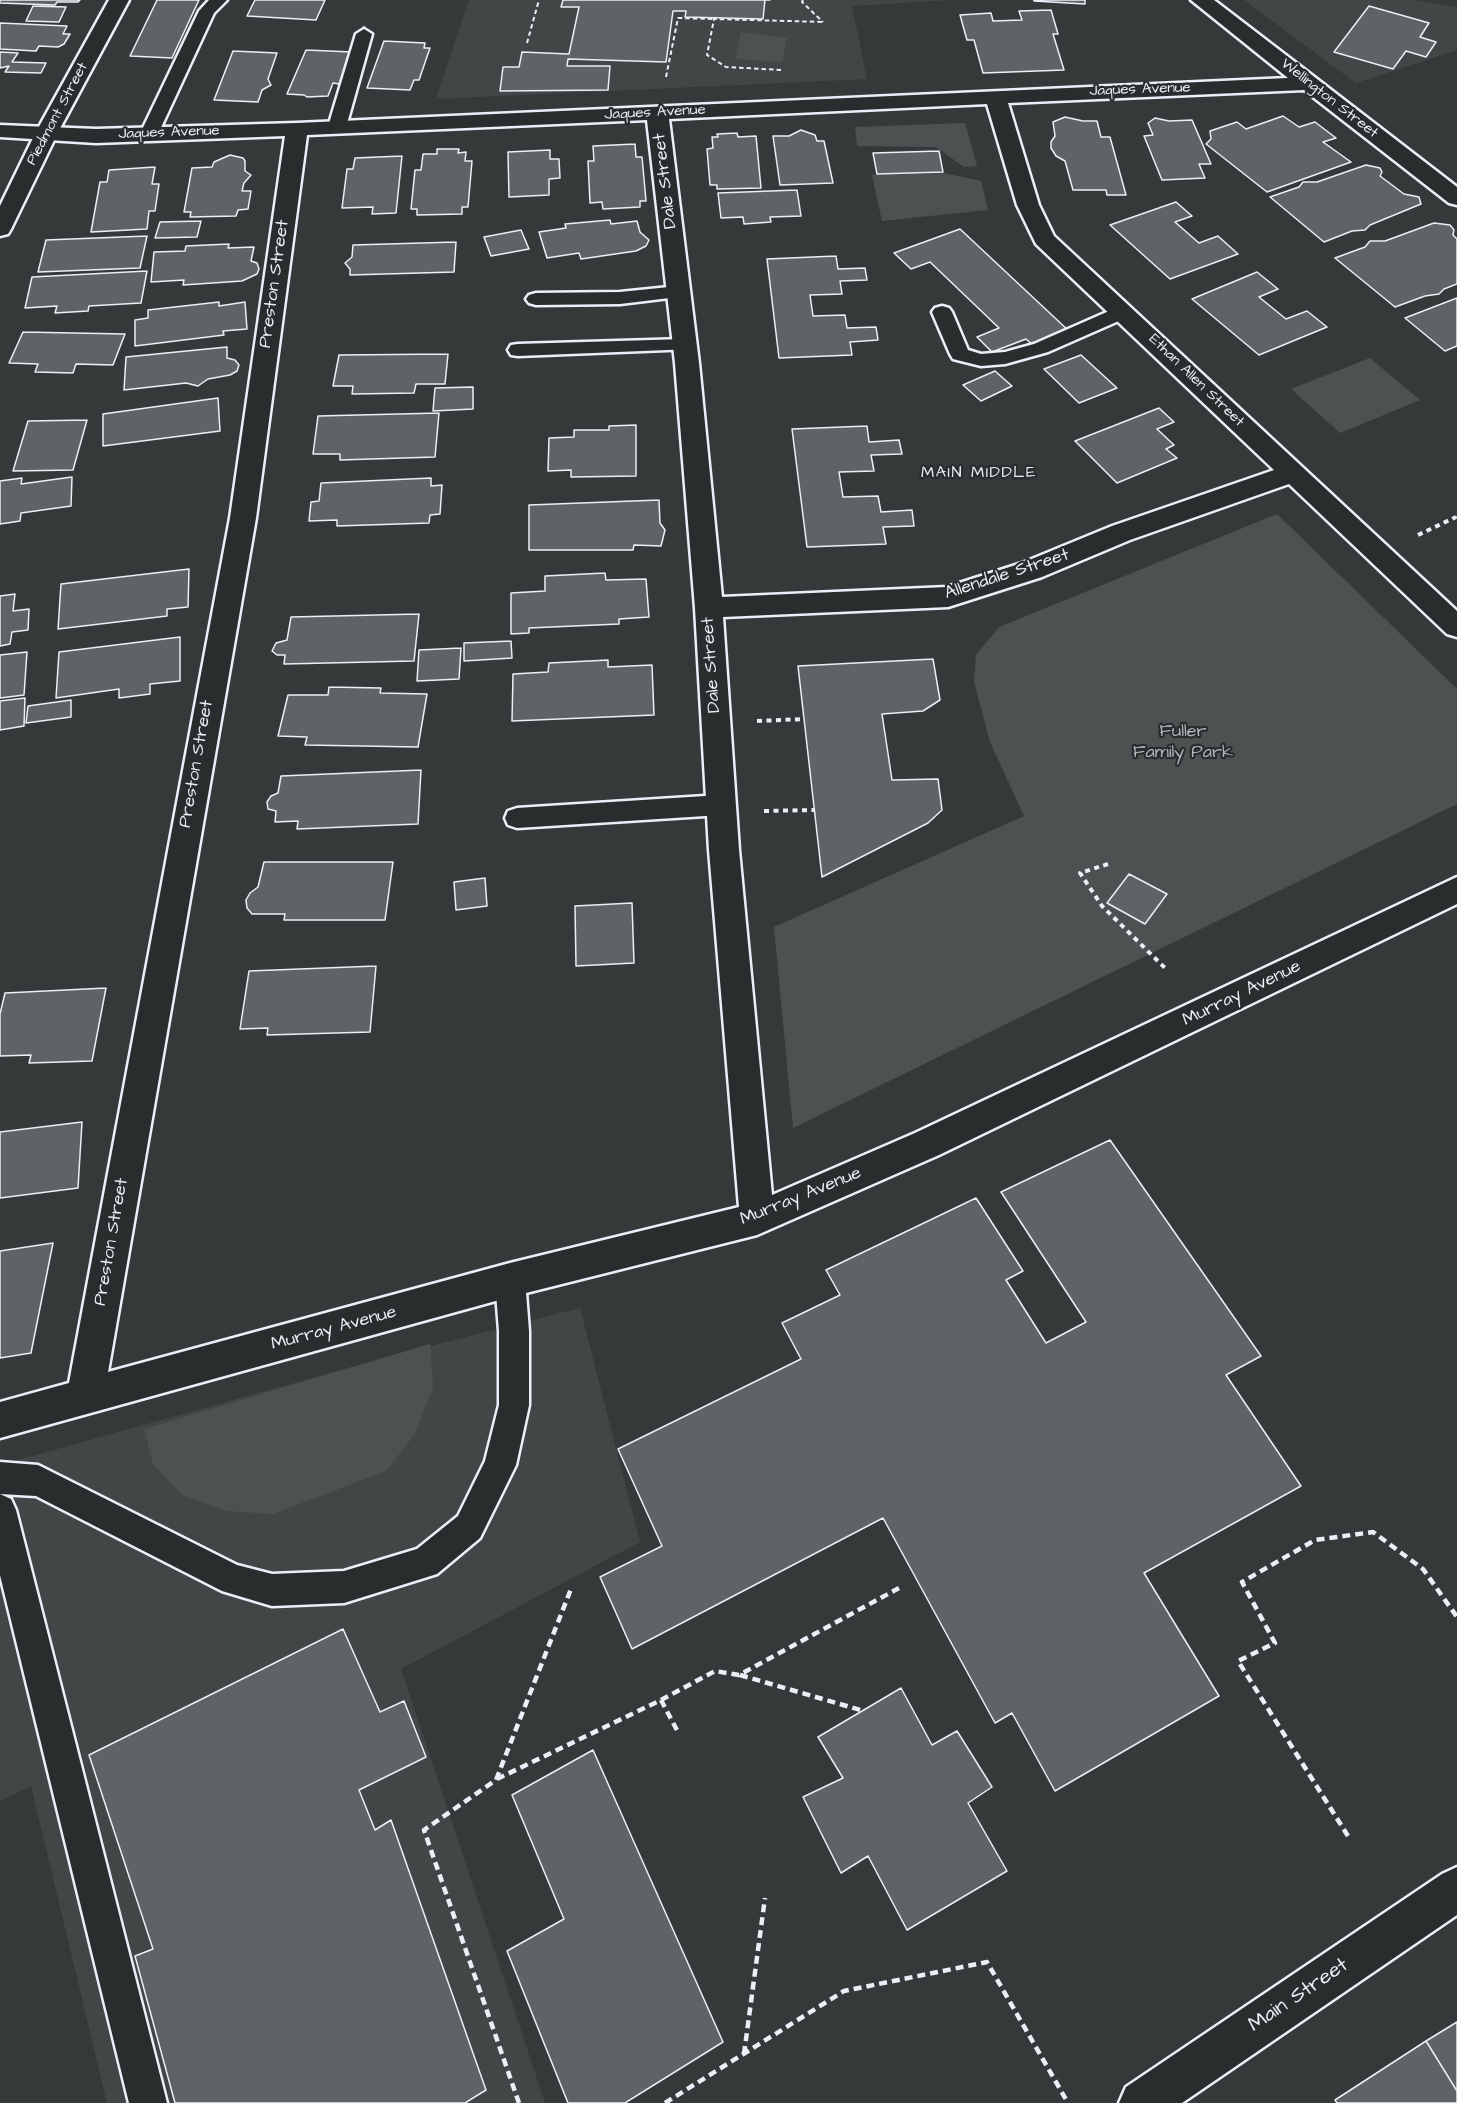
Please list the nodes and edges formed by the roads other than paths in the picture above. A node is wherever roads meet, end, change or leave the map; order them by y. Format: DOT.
graph roads {
  1 [pos="119,0"];
  2 [pos="219,0"];
  3 [pos="1201,0"];
  4 [pos="364,34"];
  5 [pos="1310,83"];
  6 [pos="996,97"];
  7 [pos="657,112"];
  8 [pos="337,127"];
  9 [pos="297,129"];
  10 [pos="0,131"];
  11 [pos="46,134"];
  12 [pos="149,134"];
  13 [pos="1457,198"];
  14 [pos="0,229"];
  15 [pos="679,292"];
  16 [pos="536,299"];
  17 [pos="942,312"];
  18 [pos="1123,312"];
  19 [pos="685,345"];
  20 [pos="518,350"];
  21 [pos="1292,473"];
  22 [pos="709,608"];
  23 [pos="1457,627"];
  24 [pos="721,805"];
  25 [pos="517,818"];
  26 [pos="1457,890"];
  27 [pos="757,1219"];
  28 [pos="510,1280"];
  29 [pos="85,1397"];
  30 [pos="0,1420"];
  31 [pos="0,1478"];
  32 [pos="0,1510"];
  33 [pos="1457,1889"];
  34 [pos="148,2103"];
  35 [pos="1142,2103"];
  1 -- 11 [label="street, Piedmont Street"];
  2 -- 12 [label="lane"];
  3 -- 5 [label="street, Wellington Street"];
  4 -- 8 [label="lane"];
  5 -- 6 [label="street, Jaques Avenue"];
  5 -- 13 [label="street, Wellington Street"];
  6 -- 7 [label="street, Jaques Avenue"];
  6 -- 18 [label="street, Ethan Allen Street"];
  7 -- 8 [label="street, Jaques Avenue"];
  7 -- 15 [label="street, Dale Street"];
  8 -- 9 [label="street, Jaques Avenue"];
  9 -- 12 [label="street, Jaques Avenue"];
  9 -- 29 [label="street, Preston Street"];
  10 -- 11 [label="street, Jaques Avenue"];
  11 -- 12 [label="street, Jaques Avenue"];
  11 -- 14 [label="street, Piedmont Street"];
  15 -- 16 [label="lane"];
  15 -- 19 [label="street, Dale Street"];
  17 -- 18 [label="lane"];
  18 -- 21 [label="street, Ethan Allen Street"];
  19 -- 20 [label="lane"];
  19 -- 22 [label="street, Dale Street"];
  21 -- 22 [label="street, Allendale Street"];
  21 -- 23 [label="street, Ethan Allen Street"];
  22 -- 24 [label="street, Dale Street"];
  24 -- 25 [label="lane"];
  24 -- 27 [label="street, Dale Street"];
  26 -- 27 [label="street, Murray Avenue"];
  27 -- 28 [label="street, Murray Avenue"];
  28 -- 29 [label="street, Murray Avenue"];
  28 -- 31 [label="lane"];
  29 -- 30 [label="street, Murray Avenue"];
  32 -- 34 [label="lane"];
  33 -- 35 [label="street, Main Street"];
}
